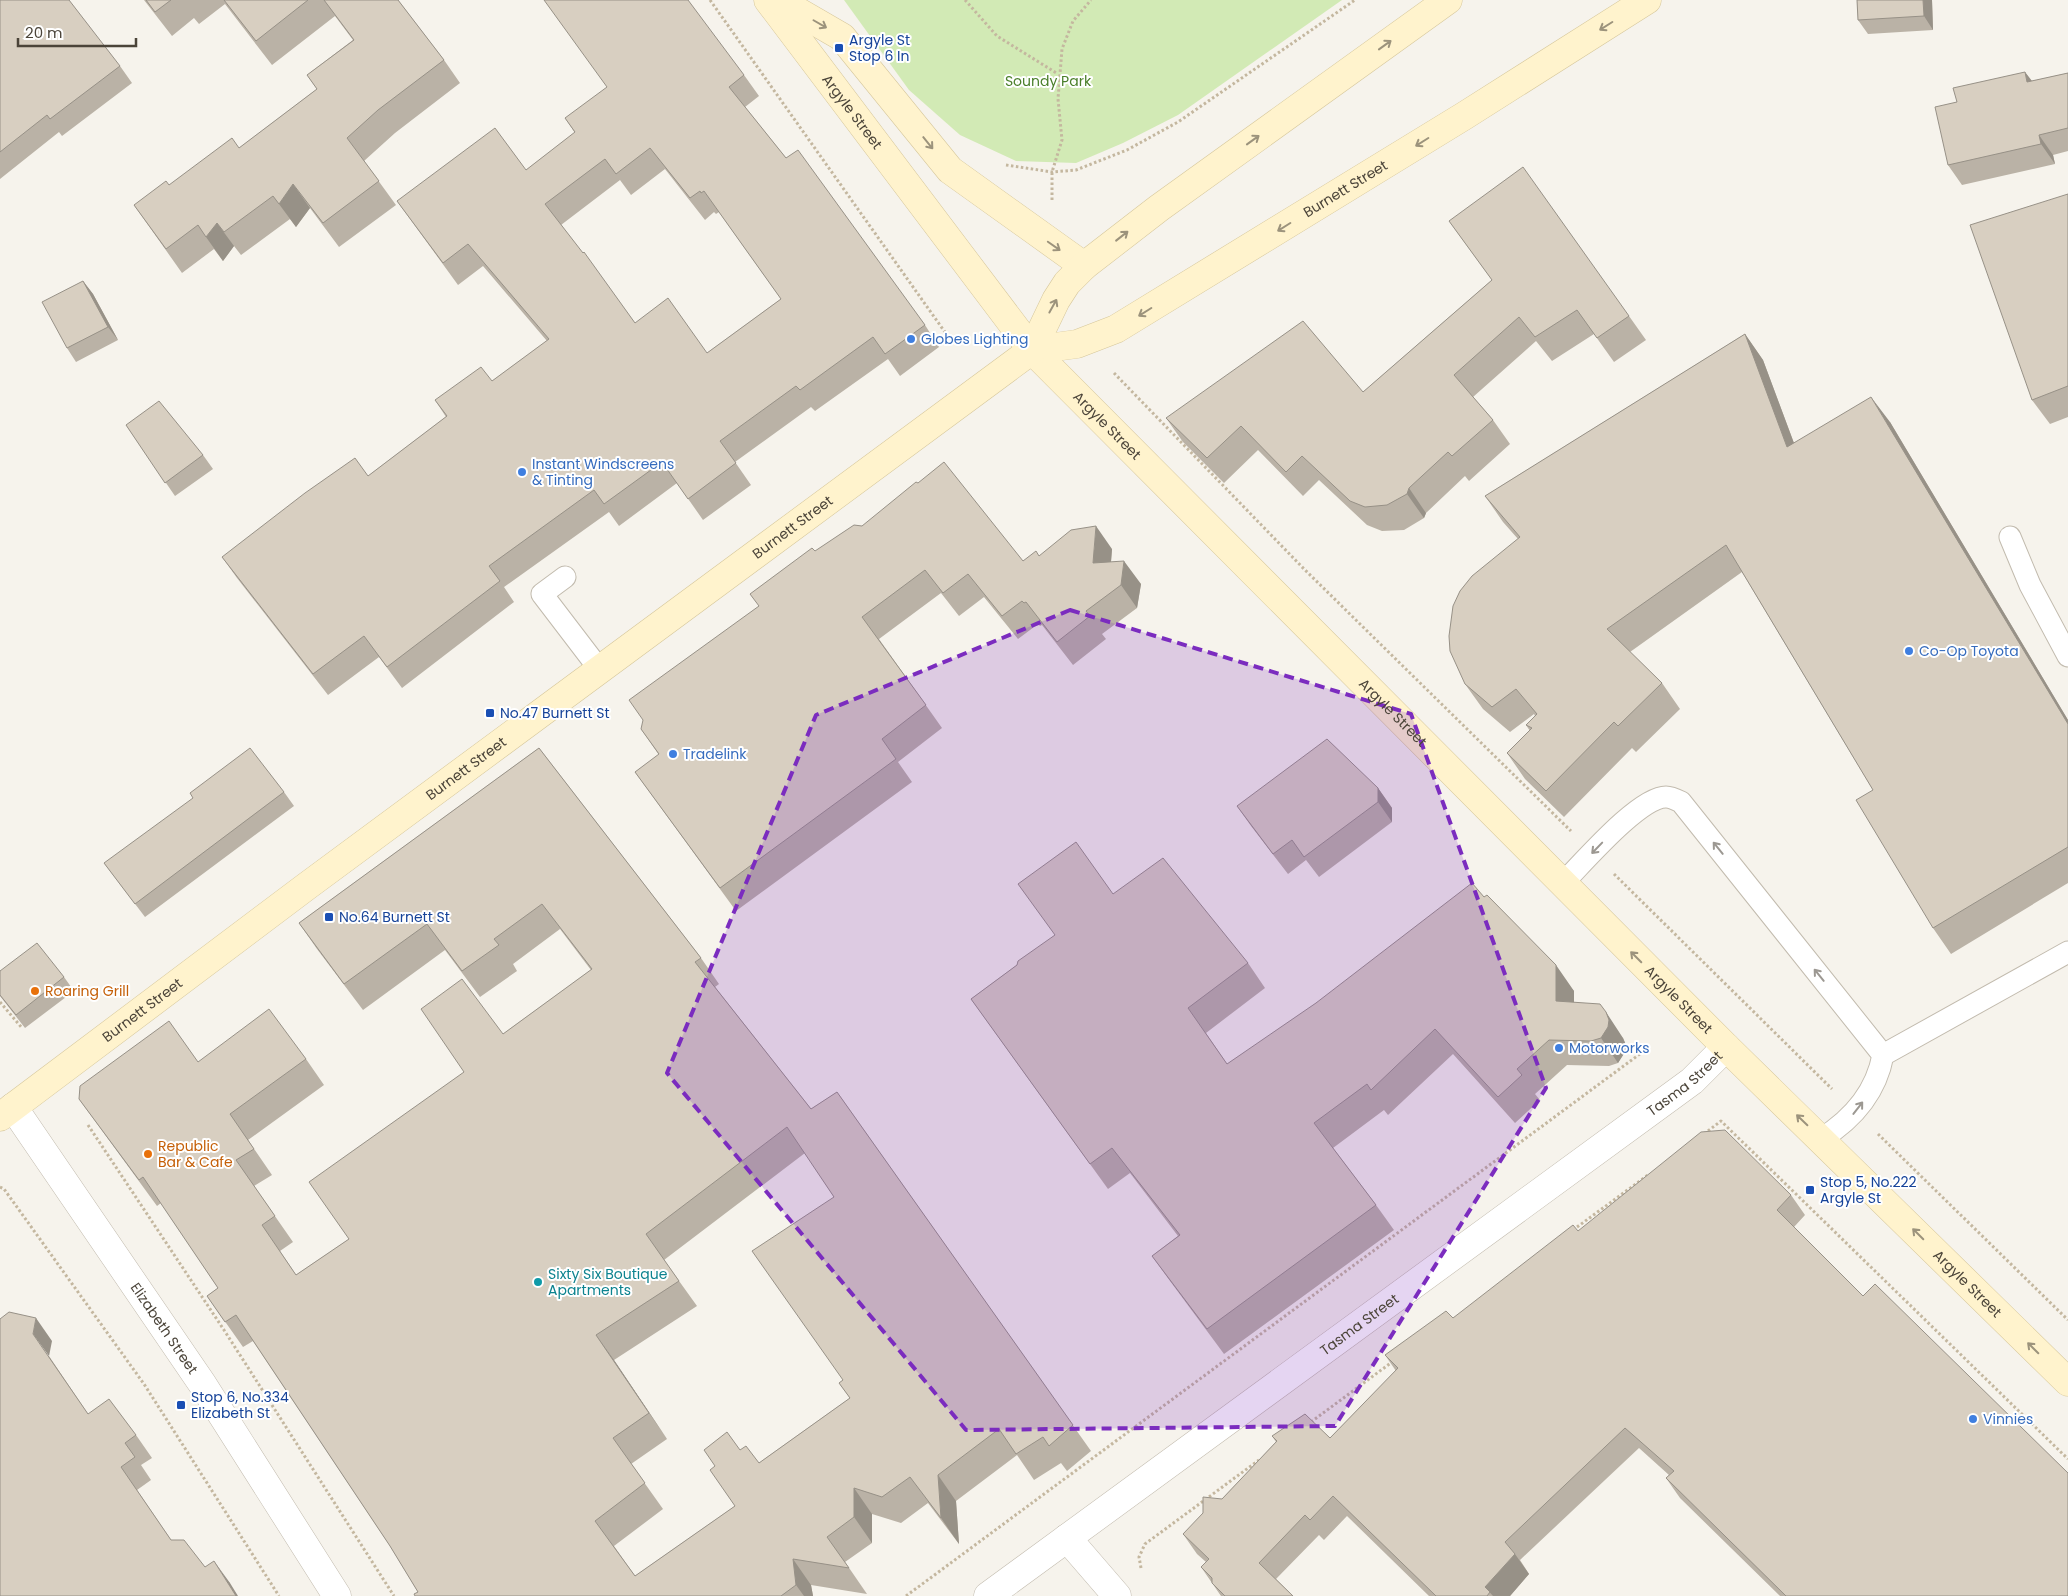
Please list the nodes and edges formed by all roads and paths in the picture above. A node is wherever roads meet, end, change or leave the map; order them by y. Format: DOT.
graph roads {
  1 [pos="710,0"];
  2 [pos="768,0"];
  3 [pos="778,0"];
  4 [pos="965,0"];
  5 [pos="1091,0"];
  6 [pos="1354,0"];
  7 [pos="1448,0"];
  8 [pos="1647,0"];
  9 [pos="1058,74"];
  10 [pos="1052,172"];
  11 [pos="1052,206"];
  12 [pos="1084,266"];
  13 [pos="947,335"];
  14 [pos="1032,350"];
  15 [pos="2010,537"];
  16 [pos="565,577"];
  17 [pos="2068,656"];
  18 [pos="600,670"];
  19 [pos="1562,884"];
  20 [pos="2068,952"];
  21 [pos="0,1002"];
  22 [pos="22,1028"];
  23 [pos="1726,1047"];
  24 [pos="1648,1048"];
  25 [pos="1883,1055"];
  26 [pos="4,1104"];
  27 [pos="88,1124"];
  28 [pos="1697,1139"];
  29 [pos="1821,1139"];
  30 [pos="1649,1174"];
  31 [pos="0,1187"];
  32 [pos="1569,1233"];
  33 [pos="1393,1362"];
  34 [pos="2068,1382"];
  35 [pos="1305,1427"];
  36 [pos="1265,1456"];
  37 [pos="2068,1459"];
  38 [pos="1067,1538"];
  39 [pos="1141,1568"];
  40 [pos="279,1596"];
  41 [pos="337,1596"];
  42 [pos="394,1596"];
  43 [pos="906,1596"];
  44 [pos="988,1596"];
  45 [pos="1117,1596"];
  1 -- 13 [label="path"];
  2 -- 14 [label="main road, Argyle Street"];
  3 -- 12 [label="main road, one-way"];
  4 -- 9 [label="path"];
  5 -- 9 [label="path"];
  6 -- 10 [label="path"];
  12 -- 7 [label="main road, Burnett Street, one-way"];
  8 -- 14 [label="main road, Burnett Street, one-way"];
  9 -- 10 [label="path"];
  10 -- 11 [label="path"];
  14 -- 12 [label="main road, Burnett Street, one-way"];
  14 -- 18 [label="main road, Burnett Street"];
  14 -- 19 [label="main road, Argyle Street"];
  15 -- 17 [label="lane"];
  16 -- 18 [label="lane"];
  18 -- 26 [label="main road, Burnett Street"];
  23 -- 19 [label="main road, Argyle Street, one-way"];
  25 -- 19 [label="lane, one-way"];
  20 -- 25 [label="lane"];
  21 -- 22 [label="path"];
  29 -- 23 [label="main road, Argyle Street, one-way"];
  23 -- 38 [label="street, Tasma Street"];
  24 -- 43 [label="path"];
  29 -- 25 [label="lane, one-way"];
  26 -- 41 [label="street, Elizabeth Street"];
  27 -- 42 [label="path"];
  28 -- 37 [label="path"];
  34 -- 29 [label="main road, Argyle Street, one-way"];
  30 -- 32 [label="path"];
  31 -- 40 [label="path"];
  33 -- 35 [label="path"];
  36 -- 39 [label="path"];
  38 -- 44 [label="street, Tasma Street"];
  38 -- 45 [label="street"];
}
